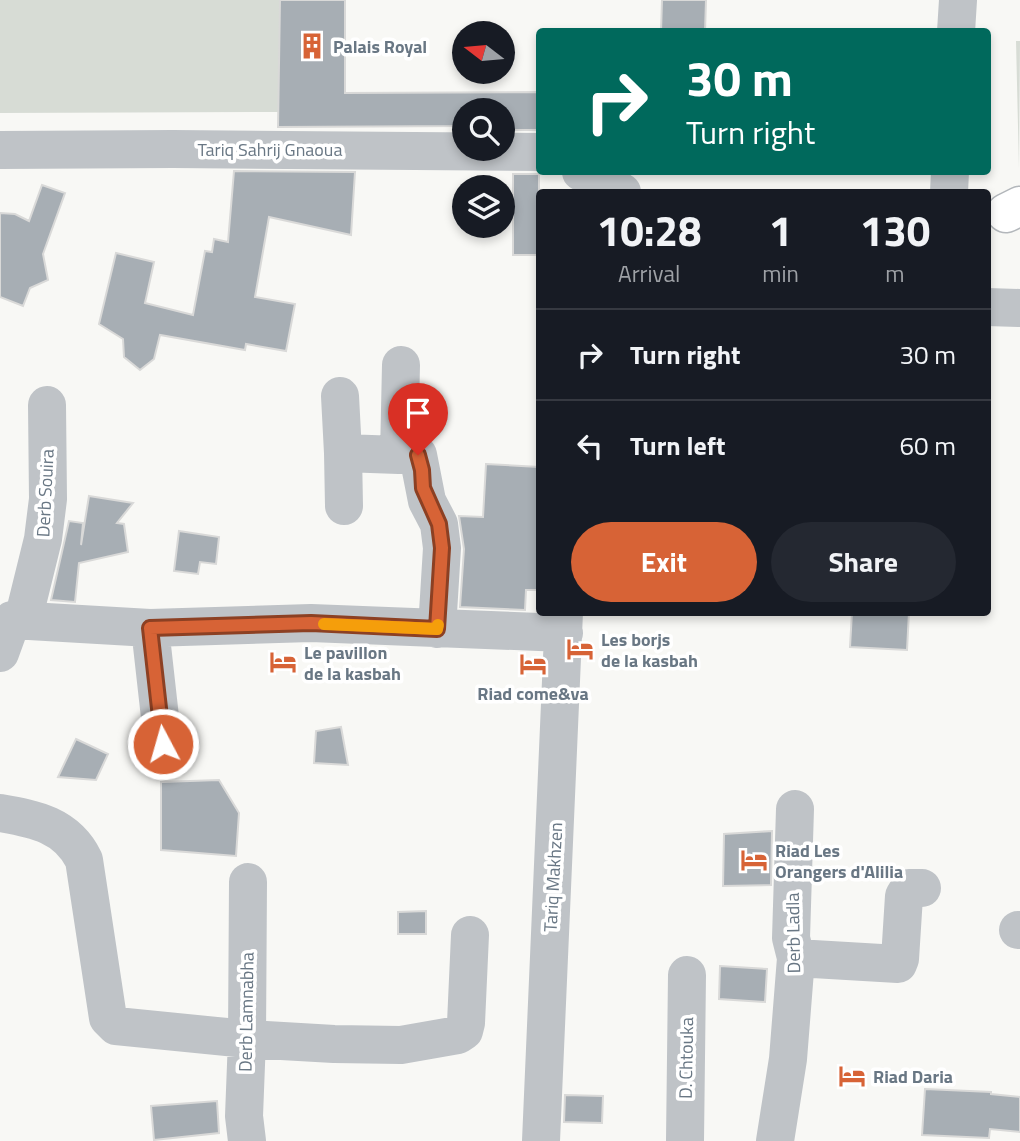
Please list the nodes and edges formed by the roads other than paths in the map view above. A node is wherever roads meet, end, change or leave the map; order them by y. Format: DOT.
graph roads {
  1 [pos="958,0"];
  2 [pos="956,28"];
  3 [pos="0,150"];
  4 [pos="536,152"];
  5 [pos="587,175"];
  6 [pos="616,189"];
  7 [pos="991,307"];
  8 [pos="1020,308"];
  9 [pos="401,365"];
  10 [pos="340,396"];
  11 [pos="47,405"];
  12 [pos="343,453"];
  13 [pos="399,454"];
  14 [pos="344,506"];
  15 [pos="564,623"];
  16 [pos="9,626"];
  17 [pos="150,628"];
  18 [pos="437,629"];
  19 [pos="163,744"];
  20 [pos="795,808"];
  21 [pos="0,813"];
  22 [pos="248,882"];
  23 [pos="922,888"];
  24 [pos="470,935"];
  25 [pos="796,958"];
  26 [pos="687,975"];
  27 [pos="247,1039"];
  28 [pos="247,1141"];
  29 [pos="541,1141"];
  30 [pos="685,1141"];
  31 [pos="775,1141"];
  1 -- 2 [label="street"];
  3 -- 4 [label="street, Tariq Sahrij Gnaoua"];
  5 -- 6 [label="street"];
  7 -- 8 [label="street"];
  9 -- 13 [label="street"];
  10 -- 12 [label="street"];
  11 -- 16 [label="street, Derb Souira"];
  12 -- 13 [label="street"];
  12 -- 14 [label="street"];
  13 -- 18 [label="street"];
  15 -- 18 [label="street"];
  15 -- 29 [label="street, Tariq Makhzen"];
  16 -- 17 [label="street"];
  17 -- 18 [label="street"];
  17 -- 19 [label="street"];
  20 -- 25 [label="street, Derb Ladla"];
  21 -- 27 [label="street"];
  22 -- 27 [label="street, Derb Lamnabha"];
  23 -- 25 [label="street"];
  24 -- 27 [label="street"];
  25 -- 31 [label="street, Derb Ladla"];
  26 -- 30 [label="street, D. Chtouka"];
  27 -- 28 [label="street, Derb Lamnabha"];
}
